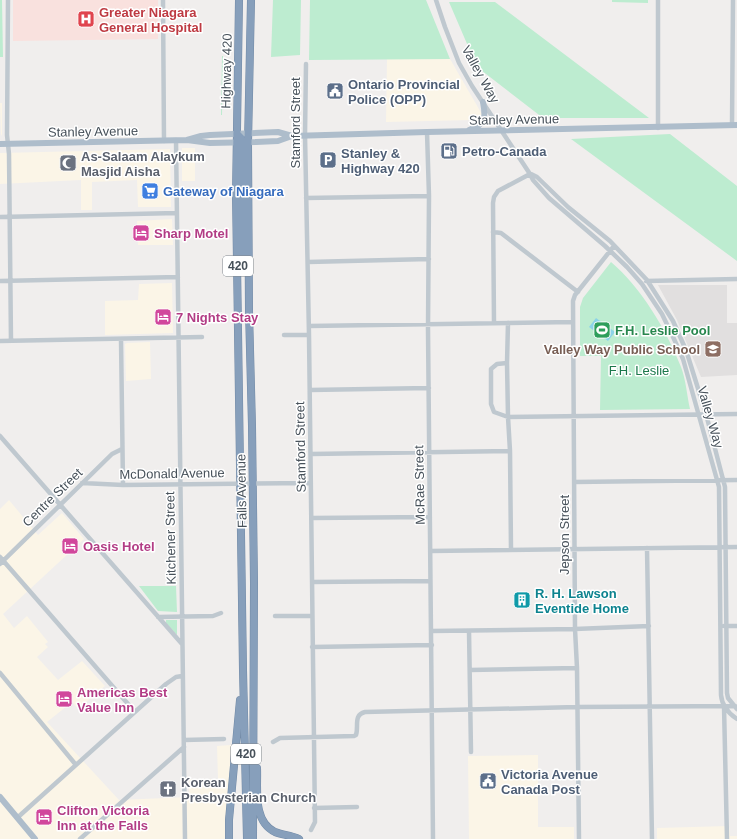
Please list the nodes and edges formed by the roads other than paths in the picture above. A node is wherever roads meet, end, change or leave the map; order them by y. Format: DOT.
graph roads {
  1 [pos="8,0"];
  2 [pos="164,0"];
  3 [pos="239,0"];
  4 [pos="250,0"];
  5 [pos="436,0"];
  6 [pos="658,0"];
  7 [pos="734,0"];
  8 [pos="306,64"];
  9 [pos="483,102"];
  10 [pos="735,125"];
  11 [pos="658,128"];
  12 [pos="464,131"];
  13 [pos="501,131"];
  14 [pos="427,132"];
  15 [pos="237,134"];
  16 [pos="248,134"];
  17 [pos="305,135"];
  18 [pos="292,136"];
  19 [pos="176,140"];
  20 [pos="187,140"];
  21 [pos="164,141"];
  22 [pos="242,143"];
  23 [pos="0,144"];
  24 [pos="9,144"];
  25 [pos="530,174"];
  26 [pos="429,196"];
  27 [pos="306,198"];
  28 [pos="178,213"];
  29 [pos="0,217"];
  30 [pos="10,217"];
  31 [pos="493,232"];
  32 [pos="614,246"];
  33 [pos="610,251"];
  34 [pos="429,259"];
  35 [pos="308,262"];
  36 [pos="178,277"];
  37 [pos="11,280"];
  38 [pos="647,280"];
  39 [pos="737,280"];
  40 [pos="0,281"];
  41 [pos="642,284"];
  42 [pos="578,292"];
  43 [pos="572,322"];
  44 [pos="494,323"];
  45 [pos="508,323"];
  46 [pos="428,324"];
  47 [pos="309,326"];
  48 [pos="284,335"];
  49 [pos="309,335"];
  50 [pos="178,337"];
  51 [pos="202,337"];
  52 [pos="121,339"];
  53 [pos="0,341"];
  54 [pos="11,341"];
  55 [pos="507,363"];
  56 [pos="429,388"];
  57 [pos="310,390"];
  58 [pos="700,414"];
  59 [pos="706,414"];
  60 [pos="737,414"];
  61 [pos="508,417"];
  62 [pos="574,417"];
  63 [pos="0,436"];
  64 [pos="122,449"];
  65 [pos="510,451"];
  66 [pos="429,452"];
  67 [pos="311,454"];
  68 [pos="737,480"];
  69 [pos="718,481"];
  70 [pos="724,481"];
  71 [pos="574,482"];
  72 [pos="82,483"];
  73 [pos="240,483"];
  74 [pos="253,483"];
  75 [pos="311,483"];
  76 [pos="181,484"];
  77 [pos="123,485"];
  78 [pos="60,505"];
  79 [pos="430,517"];
  80 [pos="312,518"];
  81 [pos="720,547"];
  82 [pos="726,547"];
  83 [pos="737,547"];
  84 [pos="647,548"];
  85 [pos="575,549"];
  86 [pos="511,550"];
  87 [pos="430,551"];
  88 [pos="1,560"];
  89 [pos="430,581"];
  90 [pos="312,582"];
  91 [pos="222,613"];
  92 [pos="182,616"];
  93 [pos="275,616"];
  94 [pos="312,616"];
  95 [pos="158,617"];
  96 [pos="649,626"];
  97 [pos="720,626"];
  98 [pos="727,626"];
  99 [pos="737,626"];
  100 [pos="575,629"];
  101 [pos="469,630"];
  102 [pos="431,631"];
  103 [pos="182,644"];
  104 [pos="432,645"];
  105 [pos="312,647"];
  106 [pos="577,668"];
  107 [pos="242,670"];
  108 [pos="470,670"];
  109 [pos="0,673"];
  110 [pos="182,676"];
  111 [pos="650,706"];
  112 [pos="724,706"];
  113 [pos="577,707"];
  114 [pos="736,707"];
  115 [pos="470,708"];
  116 [pos="432,711"];
  117 [pos="135,712"];
  118 [pos="737,719"];
  119 [pos="253,726"];
  120 [pos="313,738"];
  121 [pos="224,739"];
  122 [pos="184,740"];
  123 [pos="273,742"];
  124 [pos="184,747"];
  125 [pos="471,752"];
  126 [pos="76,765"];
  127 [pos="0,797"];
  128 [pos="357,807"];
  129 [pos="314,808"];
  130 [pos="17,818"];
  131 [pos="311,830"];
  132 [pos="35,839"];
  133 [pos="80,839"];
  134 [pos="185,839"];
  135 [pos="229,839"];
  136 [pos="247,839"];
  137 [pos="253,839"];
  138 [pos="299,839"];
  139 [pos="433,839"];
  140 [pos="579,839"];
  141 [pos="652,839"];
  142 [pos="727,839"];
  1 -- 24 [label="street"];
  2 -- 21 [label="street"];
  3 -- 15 [label="highway, Highway 420 / 420"];
  4 -- 16 [label="highway, Highway 420 / 420"];
  5 -- 9 [label="street, Valley Way"];
  6 -- 11 [label="street"];
  7 -- 10 [label="street"];
  8 -- 17 [label="street, Stamford Street"];
  9 -- 12 [label="main road"];
  9 -- 13 [label="street, Valley Way"];
  10 -- 11 [label="main road, Stanley Avenue"];
  11 -- 13 [label="main road, Stanley Avenue"];
  12 -- 13 [label="main road, Stanley Avenue"];
  12 -- 14 [label="main road, Stanley Avenue"];
  13 -- 25 [label="street, Valley Way"];
  14 -- 17 [label="main road, Stanley Avenue"];
  14 -- 26 [label="street, McRae Street"];
  15 -- 16 [label="main road, Stanley Avenue"];
  15 -- 20 [label="main road, Stanley Avenue"];
  15 -- 22 [label="highway, Highway 420 / 420"];
  16 -- 18 [label="main road, Stanley Avenue"];
  16 -- 22 [label="highway, Highway 420 / 420"];
  17 -- 18 [label="main road, Stanley Avenue"];
  17 -- 27 [label="street, Stamford Street"];
  18 -- 22 [label="main road, Stanley Avenue"];
  19 -- 20 [label="main road, Stanley Avenue"];
  19 -- 21 [label="main road, Stanley Avenue"];
  19 -- 28 [label="street, Kitchener Street"];
  20 -- 22 [label="main road, Stanley Avenue"];
  21 -- 24 [label="main road, Stanley Avenue"];
  22 -- 73 [label="highway, Falls Avenue / 420"];
  22 -- 74 [label="highway, Falls Avenue / 420"];
  23 -- 24 [label="main road, Stanley Avenue"];
  24 -- 30 [label="street"];
  25 -- 31 [label="street"];
  25 -- 32 [label="street, Valley Way"];
  25 -- 33 [label="street, Valley Way"];
  26 -- 27 [label="street"];
  26 -- 34 [label="street, McRae Street"];
  27 -- 35 [label="street, Stamford Street"];
  28 -- 30 [label="street"];
  28 -- 36 [label="street, Kitchener Street"];
  29 -- 30 [label="street"];
  30 -- 37 [label="street"];
  31 -- 42 [label="street"];
  31 -- 44 [label="street"];
  32 -- 33 [label="street, Jepson Street"];
  32 -- 38 [label="street, Valley Way"];
  33 -- 41 [label="street, Valley Way"];
  33 -- 42 [label="street, Jepson Street"];
  34 -- 35 [label="street"];
  34 -- 46 [label="street, McRae Street"];
  35 -- 47 [label="street, Stamford Street"];
  36 -- 37 [label="street"];
  36 -- 50 [label="street, Kitchener Street"];
  37 -- 40 [label="street"];
  37 -- 54 [label="street"];
  38 -- 39 [label="street"];
  38 -- 41 [label="street"];
  38 -- 59 [label="street, Valley Way"];
  41 -- 58 [label="street, Valley Way"];
  42 -- 43 [label="street, Jepson Street"];
  43 -- 45 [label="street"];
  43 -- 62 [label="street, Jepson Street"];
  44 -- 45 [label="street"];
  44 -- 46 [label="street"];
  45 -- 55 [label="street"];
  46 -- 47 [label="street"];
  46 -- 56 [label="street, McRae Street"];
  47 -- 49 [label="street, Stamford Street"];
  48 -- 49 [label="street"];
  49 -- 57 [label="street, Stamford Street"];
  50 -- 51 [label="street"];
  50 -- 52 [label="street"];
  50 -- 76 [label="street, Kitchener Street"];
  52 -- 54 [label="street"];
  52 -- 64 [label="street"];
  53 -- 54 [label="street"];
  55 -- 61 [label="street"];
  55 -- 61 [label="street"];
  56 -- 57 [label="street"];
  56 -- 66 [label="street, McRae Street"];
  57 -- 67 [label="street, Stamford Street"];
  58 -- 59 [label="street"];
  58 -- 62 [label="street"];
  58 -- 69 [label="street, Valley Way"];
  59 -- 60 [label="street"];
  59 -- 70 [label="street, Valley Way"];
  61 -- 62 [label="street"];
  61 -- 65 [label="street"];
  62 -- 71 [label="street, Jepson Street"];
  63 -- 78 [label="street"];
  64 -- 72 [label="street, Centre Street"];
  64 -- 77 [label="street"];
  65 -- 66 [label="street"];
  65 -- 86 [label="street"];
  66 -- 67 [label="street"];
  66 -- 79 [label="street, McRae Street"];
  67 -- 75 [label="street, Stamford Street"];
  68 -- 70 [label="street"];
  69 -- 70 [label="street"];
  69 -- 71 [label="street"];
  69 -- 81 [label="street, Valley Way"];
  70 -- 82 [label="street, Valley Way"];
  71 -- 85 [label="street, Jepson Street"];
  72 -- 77 [label="street, McDonald Avenue"];
  72 -- 78 [label="street, Centre Street"];
  73 -- 74 [label="street, McDonald Avenue"];
  73 -- 76 [label="street, McDonald Avenue"];
  73 -- 107 [label="highway, Falls Avenue / 420"];
  74 -- 75 [label="street, McDonald Avenue"];
  74 -- 119 [label="highway, Falls Avenue / 420"];
  75 -- 80 [label="street, Stamford Street"];
  76 -- 77 [label="street, McDonald Avenue"];
  76 -- 92 [label="street, Kitchener Street"];
  78 -- 88 [label="street, Centre Street"];
  78 -- 95 [label="street"];
  79 -- 80 [label="street"];
  79 -- 87 [label="street, McRae Street"];
  80 -- 90 [label="street, Stamford Street"];
  81 -- 82 [label="street"];
  81 -- 84 [label="street"];
  81 -- 97 [label="street, Valley Way"];
  82 -- 83 [label="street"];
  82 -- 98 [label="street, Valley Way"];
  84 -- 85 [label="street"];
  84 -- 96 [label="street"];
  85 -- 86 [label="street"];
  85 -- 100 [label="street, Jepson Street"];
  86 -- 87 [label="street"];
  87 -- 89 [label="street, McRae Street"];
  88 -- 117 [label="street"];
  89 -- 90 [label="street"];
  89 -- 102 [label="street, McRae Street"];
  90 -- 94 [label="street, Stamford Street"];
  91 -- 92 [label="street"];
  92 -- 95 [label="street"];
  92 -- 103 [label="street, Kitchener Street"];
  93 -- 94 [label="street"];
  94 -- 105 [label="street, Stamford Street"];
  95 -- 103 [label="street"];
  96 -- 100 [label="street"];
  96 -- 111 [label="street"];
  97 -- 98 [label="street"];
  97 -- 112 [label="street, Valley Way"];
  98 -- 99 [label="street"];
  98 -- 114 [label="street, Valley Way"];
  100 -- 101 [label="street"];
  100 -- 106 [label="street, Jepson Street"];
  101 -- 102 [label="street"];
  101 -- 108 [label="street"];
  102 -- 104 [label="street, McRae Street"];
  103 -- 110 [label="street, Kitchener Street"];
  104 -- 105 [label="street"];
  104 -- 116 [label="street, McRae Street"];
  105 -- 120 [label="street, Stamford Street"];
  106 -- 108 [label="street"];
  106 -- 113 [label="street, Jepson Street"];
  107 -- 135 [label="highway"];
  107 -- 136 [label="highway, Falls Avenue / 420"];
  108 -- 115 [label="street"];
  109 -- 126 [label="street"];
  110 -- 117 [label="street"];
  110 -- 122 [label="street, Kitchener Street"];
  111 -- 112 [label="street"];
  111 -- 113 [label="street"];
  111 -- 141 [label="street"];
  112 -- 114 [label="street"];
  112 -- 118 [label="street"];
  112 -- 142 [label="street, Valley Way"];
  113 -- 115 [label="street"];
  113 -- 140 [label="street, Jepson Street"];
  115 -- 116 [label="street"];
  115 -- 125 [label="street"];
  116 -- 120 [label="street"];
  116 -- 139 [label="street, McRae Street"];
  117 -- 126 [label="street"];
  119 -- 137 [label="highway, Falls Avenue / 420"];
  119 -- 138 [label="highway"];
  120 -- 123 [label="street"];
  120 -- 129 [label="street, Stamford Street"];
  121 -- 122 [label="street"];
  122 -- 124 [label="street, Kitchener Street"];
  124 -- 133 [label="street"];
  124 -- 134 [label="street, Kitchener Street"];
  126 -- 130 [label="street"];
  127 -- 130 [label="main road"];
  128 -- 129 [label="street"];
  129 -- 131 [label="street, Stamford Street"];
  130 -- 132 [label="main road"];
}
